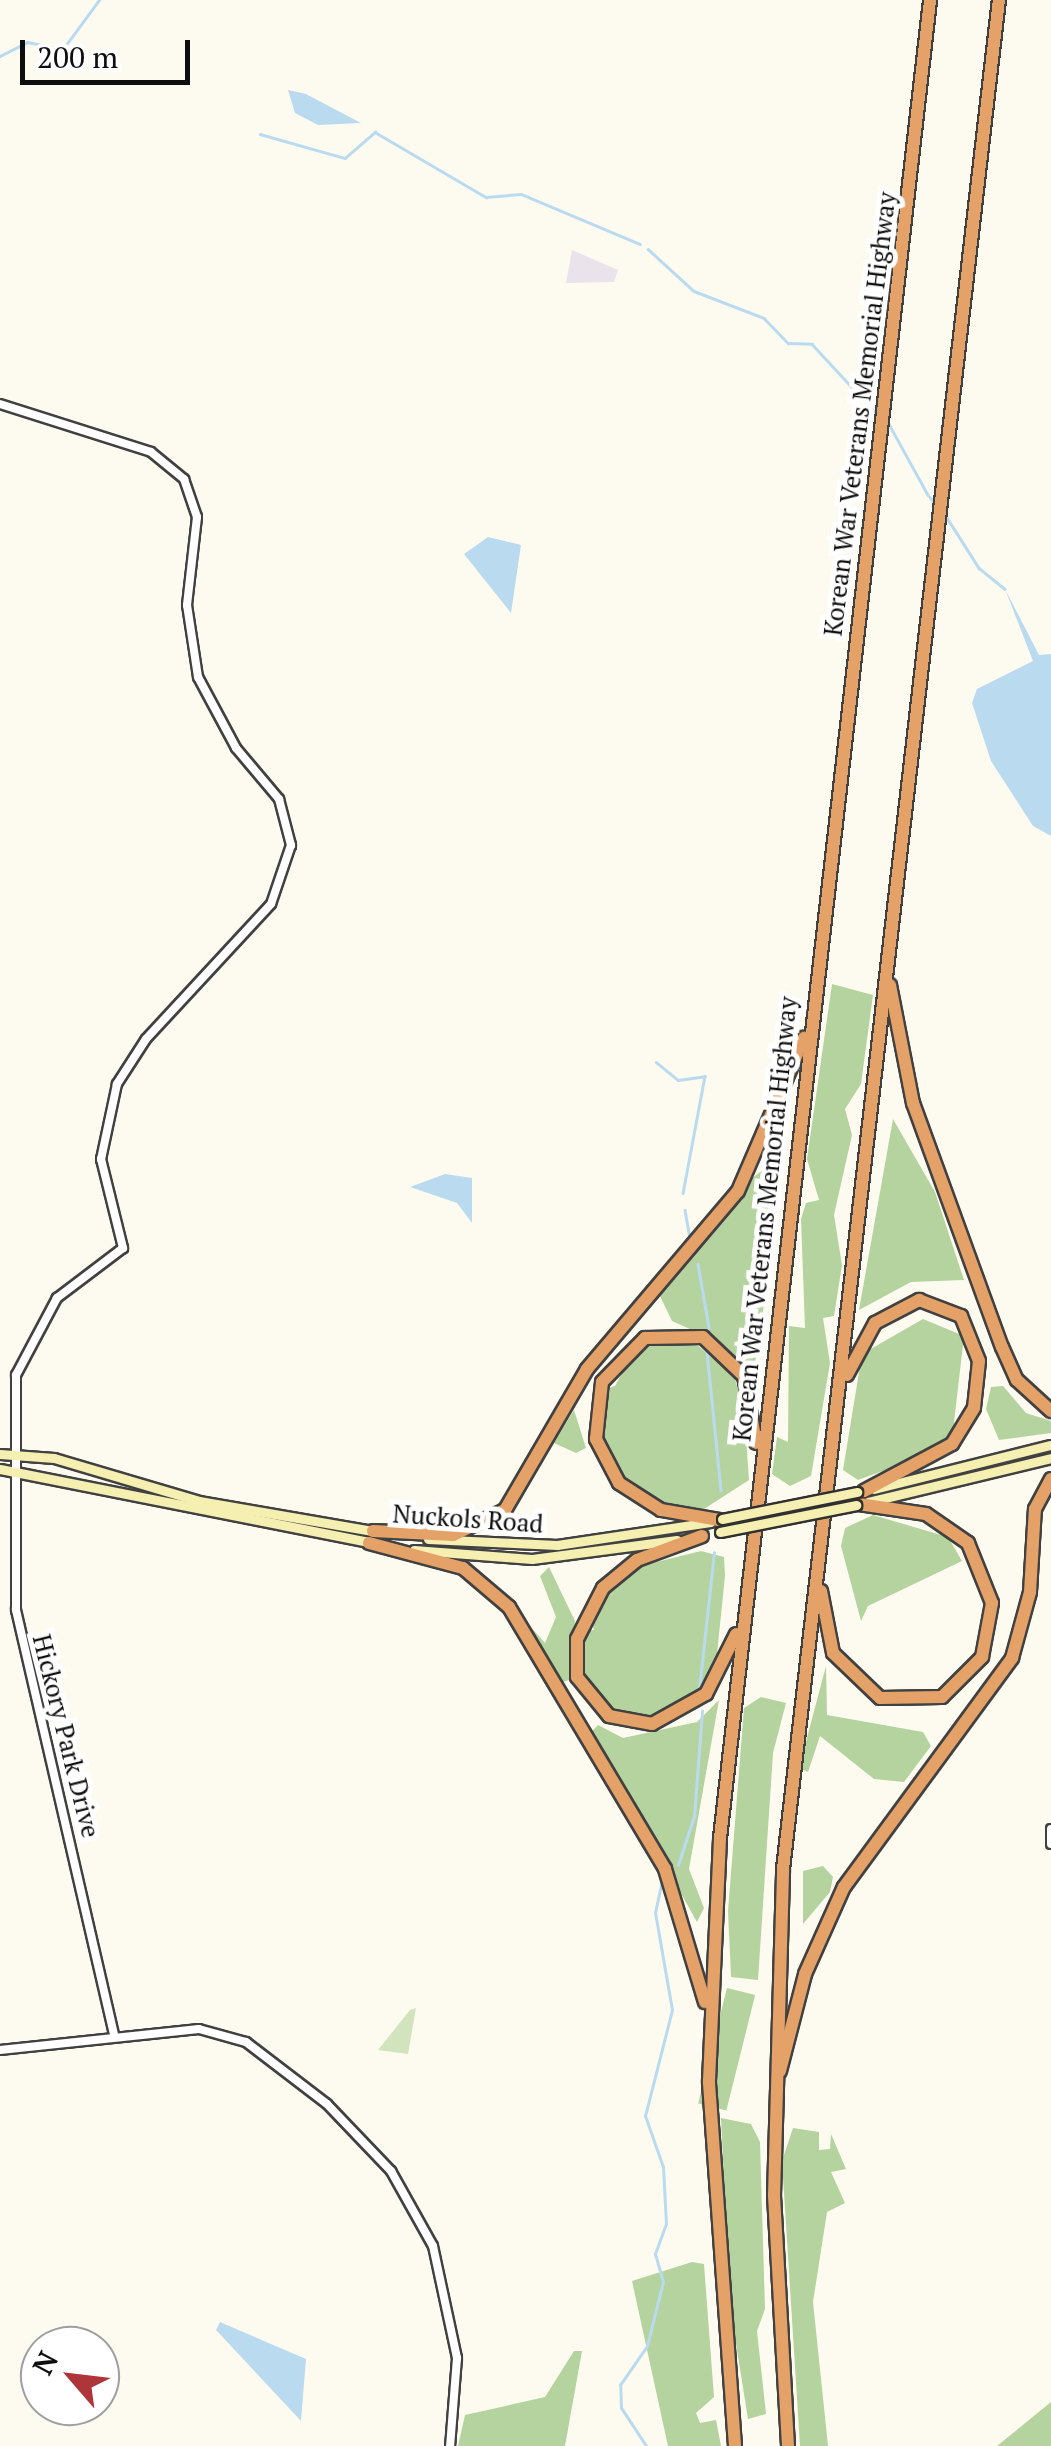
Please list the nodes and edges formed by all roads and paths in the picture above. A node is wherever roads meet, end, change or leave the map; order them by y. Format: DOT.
graph roads {
  1 [pos="930,0"];
  2 [pos="999,0"];
  3 [pos="0,404"];
  4 [pos="888,974"];
  5 [pos="810,1016"];
  6 [pos="1051,1410"];
  7 [pos="1051,1445"];
  8 [pos="833,1446"];
  9 [pos="0,1454"];
  10 [pos="18,1454"];
  11 [pos="1051,1458"];
  12 [pos="0,1469"];
  13 [pos="18,1469"];
  14 [pos="1051,1479"];
  15 [pos="756,1497"];
  16 [pos="859,1498"];
  17 [pos="721,1524"];
  18 [pos="702,1536"];
  19 [pos="371,1537"];
  20 [pos="818,1567"];
  21 [pos="745,1587"];
  22 [pos="1051,1829"];
  23 [pos="1051,1844"];
  24 [pos="709,2018"];
  25 [pos="114,2035"];
  26 [pos="0,2050"];
  27 [pos="773,2108"];
  28 [pos="450,2446"];
  29 [pos="735,2446"];
  30 [pos="788,2446"];
  1 -- 5 [label="highway, Korean War Veterans Memorial Highway"];
  2 -- 4 [label="highway"];
  3 -- 10 [label="street, Hickory Park Drive"];
  4 -- 6 [label="highway"];
  4 -- 8 [label="highway"];
  5 -- 15 [label="highway, Korean War Veterans Memorial Highway"];
  5 -- 19 [label="highway"];
  7 -- 16 [label="main road, Nuckols Road"];
  8 -- 16 [label="highway"];
  8 -- 20 [label="highway"];
  9 -- 10 [label="main road, Nuckols Road"];
  10 -- 13 [label="street, Hickory Park Drive"];
  10 -- 19 [label="main road, Nuckols Road"];
  11 -- 16 [label="main road, Nuckols Road"];
  12 -- 13 [label="main road, Nuckols Road"];
  13 -- 19 [label="main road, Nuckols Road"];
  13 -- 25 [label="street, Hickory Park Drive"];
  14 -- 27 [label="highway"];
  15 -- 17 [label="highway"];
  15 -- 21 [label="highway, Korean War Veterans Memorial Highway"];
  16 -- 17 [label="main road, Nuckols Road, bridge"];
  16 -- 20 [label="highway"];
  17 -- 18 [label="main road, Nuckols Road"];
  17 -- 19 [label="main road, Nuckols Road"];
  18 -- 19 [label="main road, Nuckols Road"];
  18 -- 21 [label="highway"];
  19 -- 24 [label="highway"];
  20 -- 27 [label="highway"];
  21 -- 24 [label="highway, Korean War Veterans Memorial Highway"];
  22 -- 23 [label="street"];
  24 -- 29 [label="highway, Korean War Veterans Memorial Highway"];
  25 -- 26 [label="street"];
  25 -- 28 [label="street"];
  27 -- 30 [label="highway"];
}
